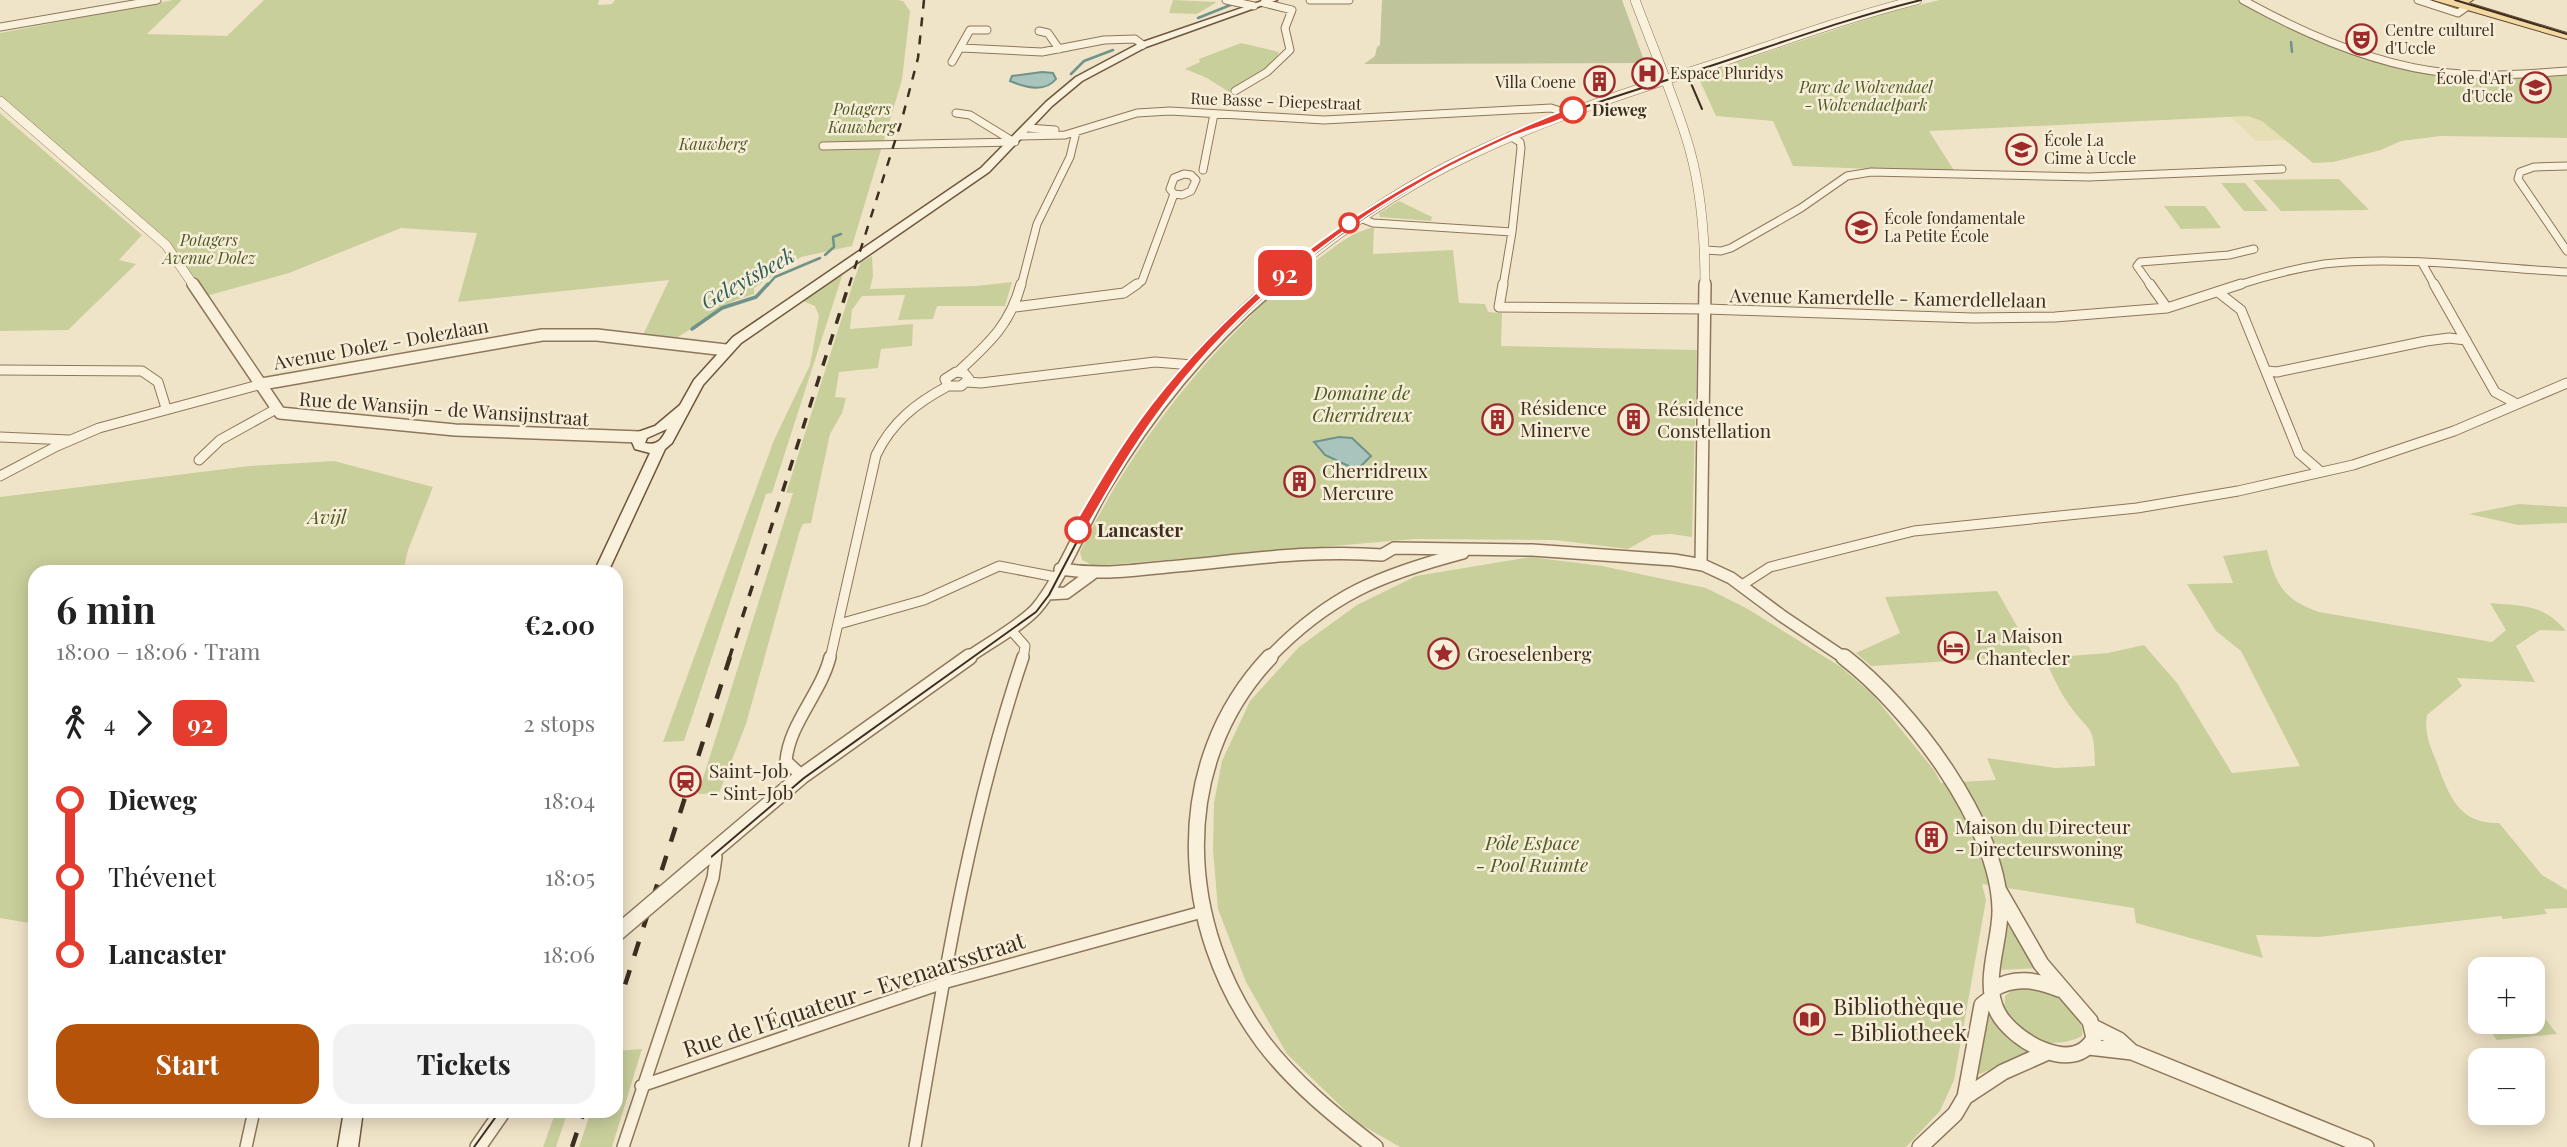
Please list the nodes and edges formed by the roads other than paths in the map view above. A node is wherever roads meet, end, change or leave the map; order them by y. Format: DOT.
graph roads {
  1 [pos="157,0"];
  2 [pos="1226,0"];
  3 [pos="1349,0"];
  4 [pos="1635,0"];
  5 [pos="2243,0"];
  6 [pos="2418,0"];
  7 [pos="2438,0"];
  8 [pos="1311,1"];
  9 [pos="1910,1"];
  10 [pos="2467,2"];
  11 [pos="1264,3"];
  12 [pos="0,27"];
  13 [pos="958,30"];
  14 [pos="970,30"];
  15 [pos="986,30"];
  16 [pos="1039,31"];
  17 [pos="2567,34"];
  18 [pos="1143,45"];
  19 [pos="962,48"];
  20 [pos="1059,49"];
  21 [pos="953,62"];
  22 [pos="2567,71"];
  23 [pos="1666,80"];
  24 [pos="1236,90"];
  25 [pos="0,101"];
  26 [pos="1524,110"];
  27 [pos="956,113"];
  28 [pos="1567,113"];
  29 [pos="1214,114"];
  30 [pos="1546,121"];
  31 [pos="1074,132"];
  32 [pos="1021,135"];
  33 [pos="1510,136"];
  34 [pos="823,146"];
  35 [pos="2567,166"];
  36 [pos="2282,169"];
  37 [pos="1203,170"];
  38 [pos="1174,194"];
  39 [pos="1360,218"];
  40 [pos="1512,232"];
  41 [pos="2254,249"];
  42 [pos="1705,250"];
  43 [pos="2567,251"];
  44 [pos="2422,263"];
  45 [pos="2567,272"];
  46 [pos="2218,292"];
  47 [pos="1015,307"];
  48 [pos="2167,308"];
  49 [pos="1706,309"];
  50 [pos="2466,340"];
  51 [pos="726,350"];
  52 [pos="1166,363"];
  53 [pos="1193,365"];
  54 [pos="0,370"];
  55 [pos="2267,371"];
  56 [pos="1184,375"];
  57 [pos="965,377"];
  58 [pos="2567,383"];
  59 [pos="262,384"];
  60 [pos="948,386"];
  61 [pos="2517,404"];
  62 [pos="166,408"];
  63 [pos="276,409"];
  64 [pos="664,431"];
  65 [pos="0,437"];
  66 [pos="33,438"];
  67 [pos="70,440"];
  68 [pos="648,444"];
  69 [pos="38,457"];
  70 [pos="199,460"];
  71 [pos="2321,472"];
  72 [pos="0,476"];
  73 [pos="1404,550"];
  74 [pos="1473,550"];
  75 [pos="1382,555"];
  76 [pos="1701,564"];
  77 [pos="604,565"];
  78 [pos="1413,566"];
  79 [pos="1392,572"];
  80 [pos="1058,573"];
  81 [pos="1092,575"];
  82 [pos="1742,585"];
  83 [pos="1047,594"];
  84 [pos="839,625"];
  85 [pos="1010,629"];
  86 [pos="802,776"];
  87 [pos="709,855"];
  88 [pos="1999,891"];
  89 [pos="1202,912"];
  90 [pos="623,928"];
  91 [pos="943,983"];
  92 [pos="2059,989"];
  93 [pos="1992,993"];
  94 [pos="2093,1027"];
  95 [pos="2089,1047"];
  96 [pos="2048,1052"];
  97 [pos="2132,1052"];
  98 [pos="641,1086"];
  99 [pos="1965,1097"];
  100 [pos="252,1118"];
  101 [pos="353,1118"];
  102 [pos="498,1118"];
  103 [pos="246,1147"];
  104 [pos="348,1147"];
  105 [pos="478,1147"];
  106 [pos="623,1147"];
  107 [pos="915,1147"];
  108 [pos="1375,1147"];
  109 [pos="1920,1147"];
  110 [pos="2366,1147"];
  1 -- 12 [label="street"];
  2 -- 11 [label="street"];
  3 -- 8 [label="street"];
  4 -- 23 [label="street"];
  5 -- 22 [label="street"];
  6 -- 10 [label="street"];
  7 -- 10 [label="main road"];
  9 -- 23 [label="street"];
  10 -- 17 [label="main road"];
  11 -- 18 [label="main road"];
  11 -- 24 [label="street"];
  13 -- 14 [label="street"];
  14 -- 15 [label="street"];
  14 -- 19 [label="street"];
  16 -- 20 [label="street"];
  18 -- 20 [label="street"];
  18 -- 32 [label="main road"];
  19 -- 20 [label="street"];
  19 -- 21 [label="street"];
  23 -- 28 [label="street"];
  23 -- 42 [label="street"];
  25 -- 59 [label="street, Avenue Dolez - Dolezlaan"];
  26 -- 28 [label="street, Rue Basse - Diepestraat"];
  26 -- 29 [label="street, Rue Basse - Diepestraat"];
  26 -- 30 [label="street, Rue Basse - Diepestraat"];
  27 -- 32 [label="street"];
  28 -- 30 [label="street"];
  29 -- 31 [label="street, Rue Basse - Diepestraat"];
  29 -- 37 [label="street"];
  30 -- 33 [label="street"];
  31 -- 32 [label="street, Rue Basse - Diepestraat"];
  31 -- 47 [label="street"];
  32 -- 34 [label="street"];
  32 -- 51 [label="main road"];
  33 -- 39 [label="street"];
  33 -- 40 [label="street"];
  35 -- 43 [label="street"];
  36 -- 42 [label="street"];
  38 -- 47 [label="street"];
  39 -- 40 [label="street"];
  39 -- 53 [label="street"];
  40 -- 49 [label="street, Avenue Kamerdelle - Kamerdellelaan"];
  41 -- 48 [label="street"];
  42 -- 49 [label="street"];
  44 -- 45 [label="street, Avenue Kamerdelle - Kamerdellelaan"];
  44 -- 46 [label="street, Avenue Kamerdelle - Kamerdellelaan"];
  44 -- 50 [label="street"];
  46 -- 48 [label="street, Avenue Kamerdelle - Kamerdellelaan"];
  46 -- 55 [label="street"];
  47 -- 57 [label="street"];
  48 -- 49 [label="street, Avenue Kamerdelle - Kamerdellelaan"];
  49 -- 76 [label="street"];
  50 -- 55 [label="street"];
  50 -- 61 [label="street"];
  51 -- 59 [label="street, Avenue Dolez - Dolezlaan"];
  51 -- 64 [label="main road"];
  52 -- 53 [label="street"];
  52 -- 56 [label="street"];
  52 -- 57 [label="street"];
  53 -- 56 [label="street"];
  54 -- 62 [label="street"];
  55 -- 71 [label="street"];
  56 -- 80 [label="street"];
  57 -- 60 [label="street"];
  57 -- 60 [label="street"];
  58 -- 61 [label="street"];
  59 -- 62 [label="street"];
  59 -- 63 [label="street, Rue de Wansijn - de Wansijnstraat"];
  60 -- 84 [label="street"];
  61 -- 71 [label="street"];
  62 -- 67 [label="street"];
  63 -- 68 [label="street, Rue de Wansijn - de Wansijnstraat"];
  63 -- 70 [label="street"];
  64 -- 68 [label="main road"];
  64 -- 68 [label="main road"];
  65 -- 66 [label="street"];
  66 -- 67 [label="street"];
  66 -- 69 [label="street"];
  67 -- 69 [label="street"];
  68 -- 77 [label="main road"];
  69 -- 72 [label="street"];
  71 -- 82 [label="street"];
  73 -- 74 [label="street"];
  73 -- 75 [label="street"];
  73 -- 78 [label="street"];
  74 -- 76 [label="street"];
  74 -- 78 [label="street"];
  75 -- 79 [label="street"];
  75 -- 81 [label="street"];
  76 -- 82 [label="street"];
  78 -- 79 [label="street"];
  79 -- 89 [label="street"];
  80 -- 81 [label="street"];
  80 -- 83 [label="street"];
  80 -- 84 [label="street"];
  81 -- 83 [label="street"];
  82 -- 88 [label="street"];
  83 -- 85 [label="street"];
  84 -- 86 [label="street"];
  85 -- 86 [label="street"];
  85 -- 91 [label="street"];
  86 -- 87 [label="street"];
  87 -- 90 [label="street, bridge"];
  87 -- 98 [label="street"];
  88 -- 92 [label="street"];
  88 -- 93 [label="street"];
  89 -- 91 [label="street, Rue de l'Équateur - Evenaarsstraat"];
  89 -- 108 [label="street"];
  91 -- 98 [label="street, Rue de l'Équateur - Evenaarsstraat"];
  91 -- 107 [label="street"];
  92 -- 93 [label="street"];
  92 -- 94 [label="street"];
  93 -- 96 [label="street"];
  93 -- 99 [label="street"];
  94 -- 95 [label="street"];
  94 -- 97 [label="street"];
  95 -- 96 [label="street"];
  95 -- 97 [label="street"];
  96 -- 99 [label="street"];
  97 -- 110 [label="street"];
  98 -- 106 [label="street"];
  99 -- 109 [label="street"];
  100 -- 103 [label="street"];
  101 -- 104 [label="main road"];
  102 -- 105 [label="street"];
}
